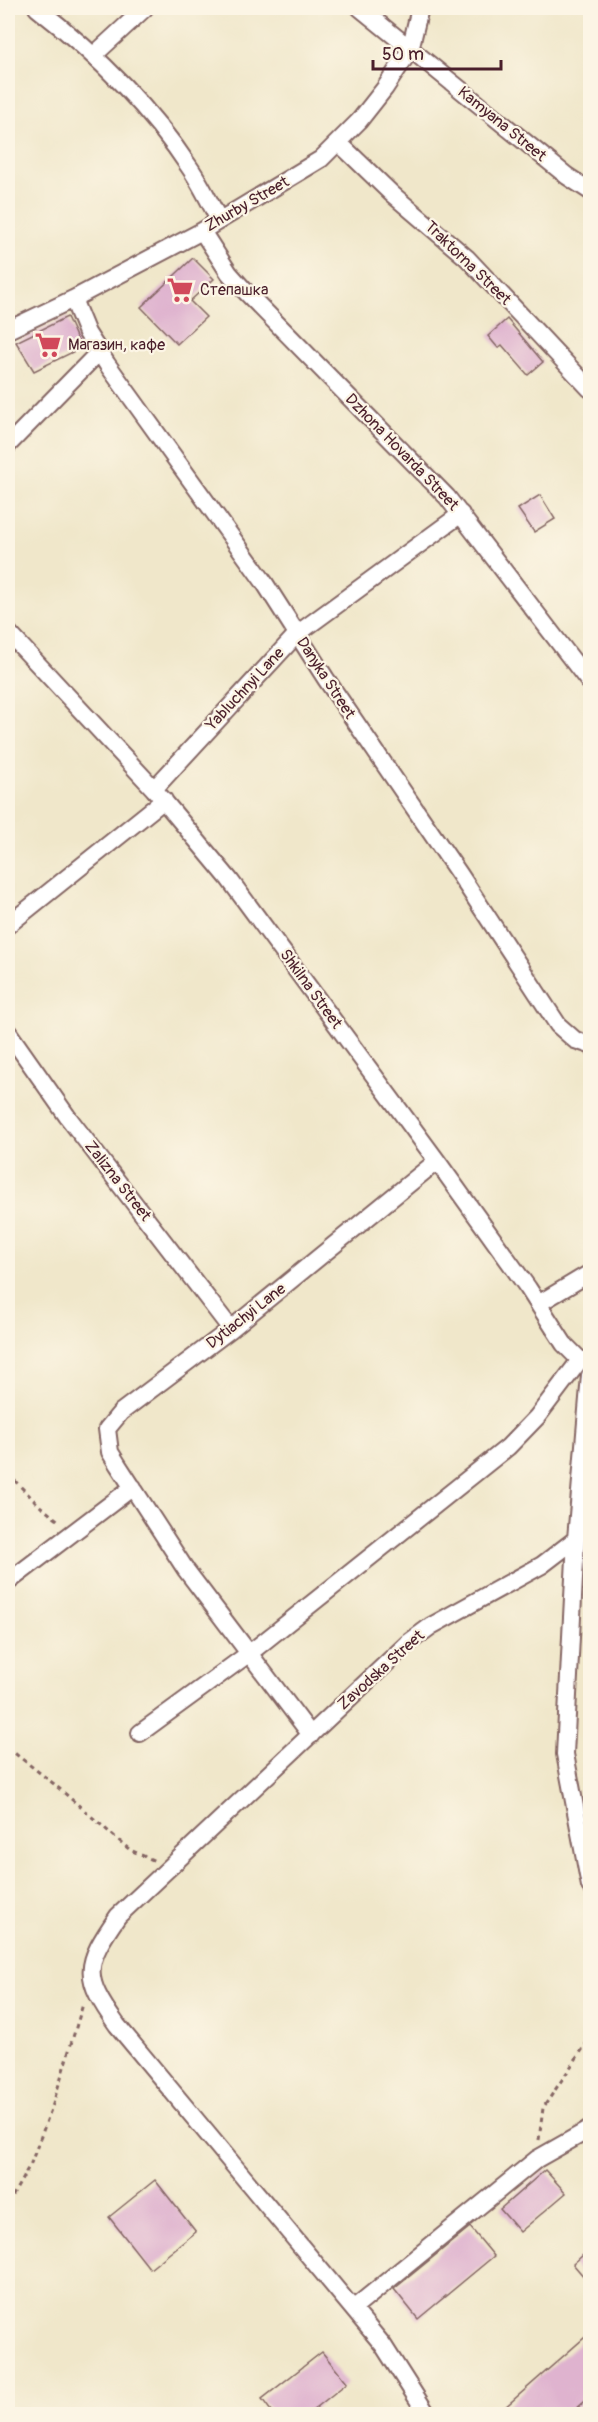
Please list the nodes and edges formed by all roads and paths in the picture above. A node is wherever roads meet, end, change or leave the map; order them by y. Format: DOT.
graph roads {
  1 [pos="37,8"];
  2 [pos="145,8"];
  3 [pos="360,8"];
  4 [pos="420,8"];
  5 [pos="410,50"];
  6 [pos="94,55"];
  7 [pos="339,143"];
  8 [pos="591,191"];
  9 [pos="219,220"];
  10 [pos="202,231"];
  11 [pos="73,299"];
  12 [pos="8,330"];
  13 [pos="99,352"];
  14 [pos="591,389"];
  15 [pos="8,445"];
  16 [pos="461,514"];
  17 [pos="8,632"];
  18 [pos="297,634"];
  19 [pos="591,683"];
  20 [pos="159,794"];
  21 [pos="8,925"];
  22 [pos="8,1032"];
  23 [pos="591,1045"];
  24 [pos="437,1161"];
  25 [pos="591,1273"];
  26 [pos="538,1304"];
  27 [pos="231,1329"];
  28 [pos="585,1360"];
  29 [pos="591,1375"];
  30 [pos="8,1474"];
  31 [pos="133,1487"];
  32 [pos="73,1533"];
  33 [pos="576,1539"];
  34 [pos="8,1582"];
  35 [pos="251,1652"];
  36 [pos="140,1732"];
  37 [pos="311,1735"];
  38 [pos="8,1748"];
  39 [pos="170,1868"];
  40 [pos="591,1886"];
  41 [pos="91,1981"];
  42 [pos="591,2038"];
  43 [pos="591,2129"];
  44 [pos="537,2159"];
  45 [pos="8,2204"];
  46 [pos="353,2309"];
  47 [pos="427,2415"];
  1 -- 6 [label="street"];
  2 -- 6 [label="street"];
  3 -- 5 [label="street, Kamyana Street"];
  4 -- 5 [label="street, Zhurby Street"];
  5 -- 7 [label="street, Zhurby Street"];
  5 -- 8 [label="street, Kamyana Street"];
  6 -- 9 [label="street"];
  7 -- 9 [label="street, Zhurby Street"];
  7 -- 14 [label="street, Traktorna Street"];
  9 -- 10 [label="street, Zhurby Street"];
  10 -- 11 [label="street, Zhurby Street"];
  10 -- 16 [label="street, Dzhona Hovarda Street"];
  11 -- 12 [label="street, Zhurby Street"];
  11 -- 13 [label="street, Danyka Street"];
  13 -- 15 [label="street"];
  13 -- 18 [label="street, Danyka Street"];
  16 -- 18 [label="street, Yabluchnyi Lane"];
  16 -- 19 [label="street, Dzhona Hovarda Street"];
  17 -- 20 [label="street, Shkilna Street"];
  18 -- 20 [label="street, Yabluchnyi Lane"];
  18 -- 23 [label="street, Danyka Street"];
  20 -- 21 [label="street, Yabluchnyi Lane"];
  20 -- 24 [label="street, Shkilna Street"];
  22 -- 27 [label="street, Zalizna Street"];
  24 -- 26 [label="street, Shkilna Street"];
  24 -- 27 [label="street, Dytiachyi Lane"];
  25 -- 26 [label="street"];
  26 -- 28 [label="street, Shkilna Street"];
  27 -- 31 [label="street, Dytiachyi Lane"];
  28 -- 35 [label="street"];
  29 -- 33 [label="street"];
  30 -- 32 [label="path"];
  31 -- 32 [label="street"];
  31 -- 35 [label="street"];
  32 -- 34 [label="street"];
  33 -- 37 [label="street, Zavodska Street"];
  33 -- 40 [label="street"];
  35 -- 36 [label="street"];
  35 -- 37 [label="street"];
  37 -- 39 [label="street, Zavodska Street"];
  38 -- 39 [label="path"];
  39 -- 41 [label="street, Zavodska Street"];
  41 -- 45 [label="path"];
  41 -- 46 [label="street"];
  42 -- 44 [label="path"];
  43 -- 44 [label="street"];
  44 -- 46 [label="street"];
  46 -- 47 [label="street"];
}
